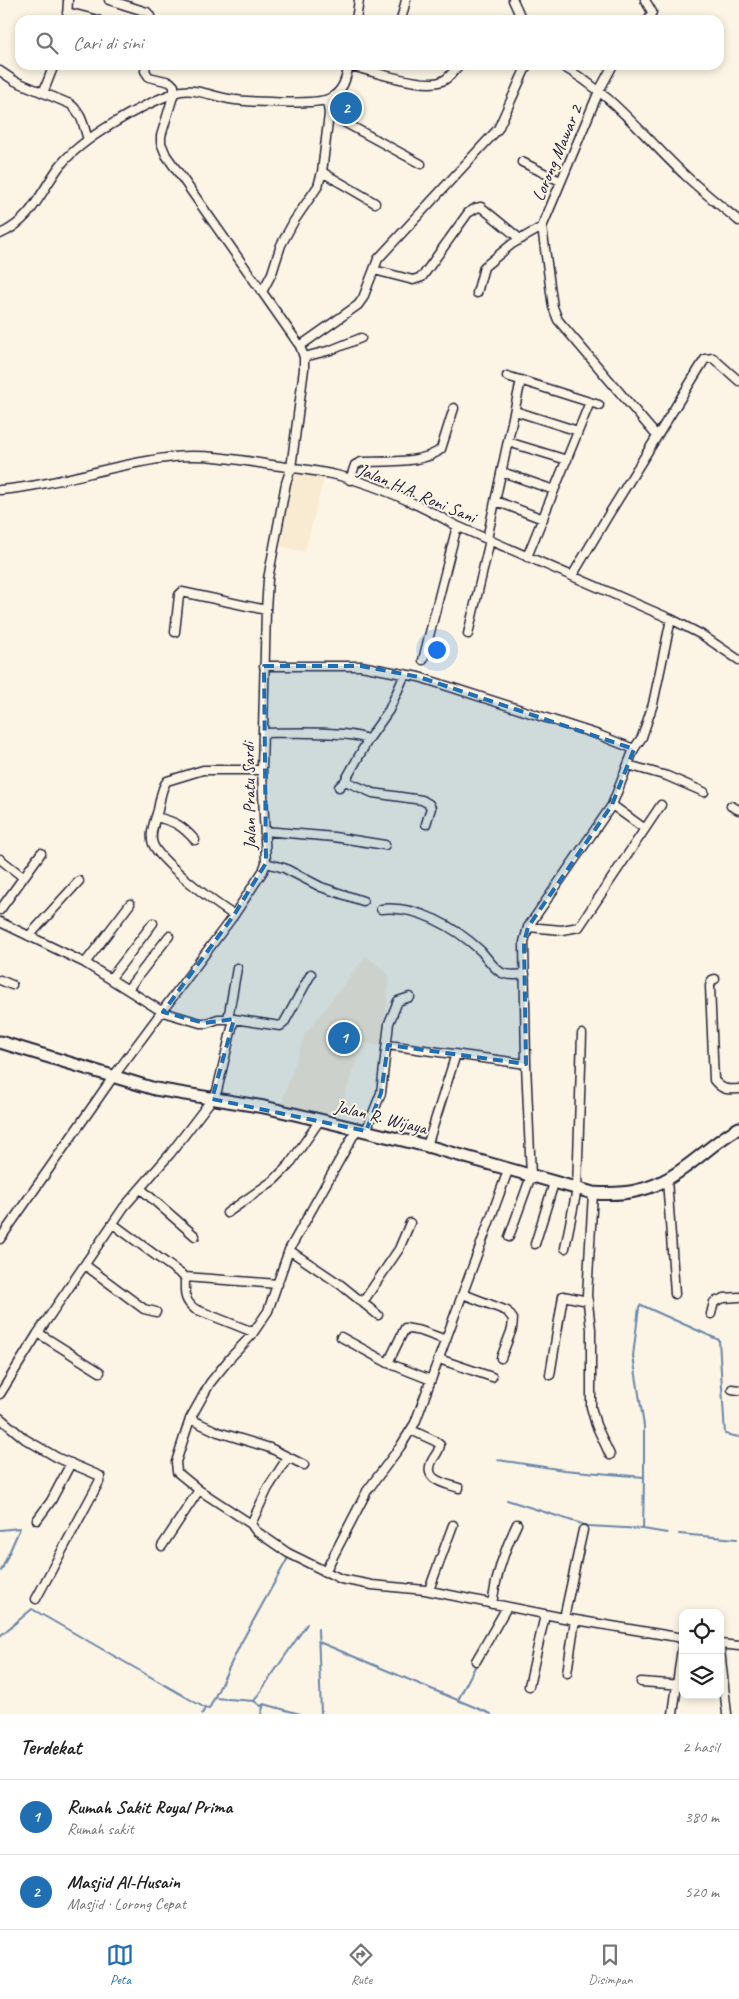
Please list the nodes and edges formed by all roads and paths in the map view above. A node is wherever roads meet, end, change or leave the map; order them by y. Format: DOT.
graph roads {
  1 [pos="68,0"];
  2 [pos="109,0"];
  3 [pos="137,0"];
  4 [pos="359,0"];
  5 [pos="406,0"];
  6 [pos="513,0"];
  7 [pos="645,0"];
  8 [pos="135,9"];
  9 [pos="67,15"];
  10 [pos="149,15"];
  11 [pos="357,15"];
  12 [pos="402,15"];
  13 [pos="520,15"];
  14 [pos="650,15"];
  15 [pos="52,70"];
  16 [pos="145,70"];
  17 [pos="347,70"];
  18 [pos="364,70"];
  19 [pos="455,70"];
  20 [pos="525,70"];
  21 [pos="568,70"];
  22 [pos="610,70"];
  23 [pos="0,71"];
  24 [pos="599,91"];
  25 [pos="43,93"];
  26 [pos="174,93"];
  27 [pos="327,100"];
  28 [pos="329,114"];
  29 [pos="88,140"];
  30 [pos="522,162"];
  31 [pos="420,164"];
  32 [pos="322,172"];
  33 [pos="560,181"];
  34 [pos="375,203"];
  35 [pos="739,220"];
  36 [pos="542,227"];
  37 [pos="1,233"];
  38 [pos="520,239"];
  39 [pos="374,270"];
  40 [pos="262,292"];
  41 [pos="477,293"];
  42 [pos="361,338"];
  43 [pos="300,346"];
  44 [pos="304,357"];
  45 [pos="507,376"];
  46 [pos="521,380"];
  47 [pos="739,382"];
  48 [pos="590,402"];
  49 [pos="599,405"];
  50 [pos="454,408"];
  51 [pos="515,411"];
  52 [pos="578,432"];
  53 [pos="656,435"];
  54 [pos="508,442"];
  55 [pos="567,460"];
  56 [pos="291,468"];
  57 [pos="502,472"];
  58 [pos="350,480"];
  59 [pos="0,490"];
  60 [pos="554,490"];
  61 [pos="496,501"];
  62 [pos="543,519"];
  63 [pos="457,526"];
  64 [pos="489,540"];
  65 [pos="527,557"];
  66 [pos="572,576"];
  67 [pos="266,610"];
  68 [pos="671,619"];
  69 [pos="175,632"];
  70 [pos="468,634"];
  71 [pos="423,660"];
  72 [pos="739,660"];
  73 [pos="264,666"];
  74 [pos="405,674"];
  75 [pos="263,733"];
  76 [pos="368,740"];
  77 [pos="634,749"];
  78 [pos="628,765"];
  79 [pos="262,770"];
  80 [pos="704,792"];
  81 [pos="612,805"];
  82 [pos="661,805"];
  83 [pos="156,817"];
  84 [pos="426,824"];
  85 [pos="645,829"];
  86 [pos="265,831"];
  87 [pos="195,840"];
  88 [pos="385,844"];
  89 [pos="41,853"];
  90 [pos="0,859"];
  91 [pos="266,863"];
  92 [pos="23,876"];
  93 [pos="79,881"];
  94 [pos="363,901"];
  95 [pos="130,904"];
  96 [pos="381,908"];
  97 [pos="0,910"];
  98 [pos="234,915"];
  99 [pos="0,922"];
  100 [pos="153,923"];
  101 [pos="528,928"];
  102 [pos="29,936"];
  103 [pos="169,936"];
  104 [pos="85,963"];
  105 [pos="237,968"];
  106 [pos="312,974"];
  107 [pos="525,974"];
  108 [pos="111,978"];
  109 [pos="716,978"];
  110 [pos="0,980"];
  111 [pos="12,985"];
  112 [pos="128,989"];
  113 [pos="410,997"];
  114 [pos="163,1012"];
  115 [pos="231,1019"];
  116 [pos="582,1034"];
  117 [pos="0,1042"];
  118 [pos="388,1045"];
  119 [pos="456,1054"];
  120 [pos="526,1064"];
  121 [pos="113,1077"];
  122 [pos="739,1089"];
  123 [pos="212,1099"];
  124 [pos="320,1120"];
  125 [pos="739,1128"];
  126 [pos="362,1130"];
  127 [pos="427,1146"];
  128 [pos="509,1168"];
  129 [pos="531,1176"];
  130 [pos="667,1179"];
  131 [pos="554,1183"];
  132 [pos="141,1189"];
  133 [pos="577,1189"];
  134 [pos="593,1193"];
  135 [pos="227,1214"];
  136 [pos="410,1223"];
  137 [pos="113,1224"];
  138 [pos="195,1236"];
  139 [pos="509,1237"];
  140 [pos="0,1240"];
  141 [pos="535,1244"];
  142 [pos="565,1248"];
  143 [pos="289,1250"];
  144 [pos="85,1265"];
  145 [pos="185,1277"];
  146 [pos="278,1284"];
  147 [pos="462,1294"];
  148 [pos="675,1294"];
  149 [pos="739,1297"];
  150 [pos="588,1301"];
  151 [pos="363,1302"];
  152 [pos="156,1312"];
  153 [pos="711,1314"];
  154 [pos="378,1315"];
  155 [pos="254,1332"];
  156 [pos="38,1333"];
  157 [pos="341,1337"];
  158 [pos="446,1340"];
  159 [pos="501,1358"];
  160 [pos="439,1359"];
  161 [pos="388,1363"];
  162 [pos="100,1372"];
  163 [pos="550,1375"];
  164 [pos="492,1376"];
  165 [pos="431,1380"];
  166 [pos="0,1394"];
  167 [pos="0,1418"];
  168 [pos="190,1419"];
  169 [pos="411,1430"];
  170 [pos="610,1455"];
  171 [pos="288,1457"];
  172 [pos="71,1463"];
  173 [pos="304,1464"];
  174 [pos="459,1488"];
  175 [pos="199,1490"];
  176 [pos="37,1520"];
  177 [pos="251,1524"];
  178 [pos="516,1524"];
  179 [pos="453,1525"];
  180 [pos="584,1530"];
  181 [pos="162,1546"];
  182 [pos="325,1572"];
  183 [pos="429,1590"];
  184 [pos="36,1599"];
  185 [pos="492,1604"];
  186 [pos="507,1607"];
  187 [pos="545,1615"];
  188 [pos="564,1618"];
  189 [pos="575,1620"];
  190 [pos="679,1639"];
  191 [pos="724,1644"];
  192 [pos="739,1646"];
  193 [pos="721,1654"];
  194 [pos="476,1661"];
  195 [pos="567,1673"];
  196 [pos="641,1682"];
  197 [pos="679,1684"];
  198 [pos="529,1686"];
  199 [pos="679,1688"];
  200 [pos="673,1714"];
  201 [pos="727,1714"];
  1 -- 9 [label="street"];
  2 -- 8 [label="street"];
  3 -- 8 [label="street"];
  4 -- 11 [label="street"];
  5 -- 12 [label="street"];
  6 -- 13 [label="street"];
  7 -- 14 [label="street"];
  8 -- 10 [label="street"];
  15 -- 25 [label="street"];
  16 -- 26 [label="street"];
  17 -- 27 [label="street"];
  18 -- 19 [label="street"];
  20 -- 39 [label="street"];
  21 -- 24 [label="street"];
  22 -- 24 [label="street, Lorong Mawar 2"];
  23 -- 25 [label="street"];
  24 -- 33 [label="street, Lorong Mawar 2"];
  24 -- 35 [label="street"];
  25 -- 29 [label="street"];
  26 -- 27 [label="street"];
  26 -- 29 [label="street"];
  26 -- 40 [label="street"];
  27 -- 28 [label="street"];
  28 -- 31 [label="street"];
  28 -- 32 [label="street"];
  29 -- 37 [label="street"];
  30 -- 33 [label="street"];
  32 -- 34 [label="street"];
  32 -- 40 [label="street"];
  33 -- 36 [label="street, Lorong Mawar 2"];
  36 -- 38 [label="street"];
  36 -- 53 [label="street"];
  38 -- 39 [label="street"];
  38 -- 41 [label="street"];
  39 -- 43 [label="street"];
  40 -- 43 [label="street"];
  42 -- 44 [label="street"];
  43 -- 44 [label="street"];
  44 -- 56 [label="street, Jalan Pratu Sardi"];
  45 -- 46 [label="street"];
  46 -- 48 [label="street"];
  46 -- 51 [label="street"];
  47 -- 53 [label="street"];
  48 -- 49 [label="street"];
  48 -- 52 [label="street"];
  50 -- 58 [label="street"];
  51 -- 52 [label="street"];
  51 -- 54 [label="street"];
  52 -- 55 [label="street"];
  53 -- 66 [label="street"];
  54 -- 55 [label="street"];
  54 -- 57 [label="street"];
  55 -- 60 [label="street"];
  56 -- 58 [label="street, Jalan H.A. Roni Sani"];
  56 -- 59 [label="street, Jalan H.A. Roni Sani"];
  56 -- 67 [label="street, Jalan Pratu Sardi"];
  57 -- 60 [label="street"];
  57 -- 61 [label="street"];
  58 -- 63 [label="street, Jalan H.A. Roni Sani"];
  60 -- 62 [label="street"];
  61 -- 62 [label="street"];
  61 -- 64 [label="street"];
  62 -- 65 [label="street"];
  63 -- 64 [label="street, Jalan H.A. Roni Sani"];
  63 -- 71 [label="street"];
  64 -- 65 [label="street, Jalan H.A. Roni Sani"];
  64 -- 70 [label="street"];
  65 -- 66 [label="street, Jalan H.A. Roni Sani"];
  66 -- 68 [label="street, Jalan H.A. Roni Sani"];
  67 -- 69 [label="street"];
  67 -- 73 [label="street, Jalan Pratu Sardi"];
  68 -- 72 [label="street, Jalan H.A. Roni Sani"];
  68 -- 77 [label="street"];
  73 -- 74 [label="street"];
  73 -- 75 [label="street, Jalan Pratu Sardi"];
  74 -- 76 [label="street"];
  74 -- 77 [label="street"];
  75 -- 76 [label="street"];
  75 -- 79 [label="street, Jalan Pratu Sardi"];
  76 -- 84 [label="street"];
  77 -- 78 [label="street"];
  78 -- 80 [label="street"];
  78 -- 81 [label="street"];
  79 -- 83 [label="street"];
  79 -- 86 [label="street, Jalan Pratu Sardi"];
  81 -- 85 [label="street"];
  81 -- 101 [label="street"];
  82 -- 85 [label="street"];
  83 -- 87 [label="street"];
  83 -- 98 [label="street"];
  85 -- 101 [label="street"];
  86 -- 88 [label="street"];
  86 -- 91 [label="street, Jalan Pratu Sardi"];
  89 -- 92 [label="street"];
  90 -- 92 [label="street"];
  91 -- 94 [label="street"];
  91 -- 98 [label="street, Jalan Pratu Sardi"];
  92 -- 97 [label="street"];
  93 -- 102 [label="street"];
  95 -- 104 [label="street"];
  96 -- 107 [label="street"];
  98 -- 114 [label="street, Jalan Pratu Sardi"];
  99 -- 102 [label="street"];
  100 -- 108 [label="street"];
  101 -- 107 [label="street"];
  102 -- 104 [label="street"];
  103 -- 112 [label="street"];
  104 -- 108 [label="street"];
  105 -- 115 [label="street"];
  106 -- 115 [label="street"];
  107 -- 120 [label="street"];
  108 -- 112 [label="street"];
  109 -- 122 [label="street"];
  110 -- 111 [label="street"];
  112 -- 114 [label="street"];
  113 -- 118 [label="street"];
  114 -- 115 [label="street"];
  114 -- 121 [label="street, Jalan Pratu Sardi"];
  115 -- 123 [label="street"];
  116 -- 133 [label="street"];
  117 -- 121 [label="street, Jalan R. Wijaya"];
  118 -- 119 [label="street"];
  118 -- 126 [label="street"];
  119 -- 120 [label="street"];
  119 -- 127 [label="street"];
  120 -- 129 [label="street"];
  121 -- 123 [label="street, Jalan R. Wijaya"];
  121 -- 140 [label="street, Jalan Pratu Sardi"];
  123 -- 124 [label="street, Jalan R. Wijaya"];
  123 -- 132 [label="street"];
  124 -- 126 [label="street, Jalan R. Wijaya"];
  124 -- 135 [label="street"];
  125 -- 130 [label="street, Jalan R. Wijaya"];
  126 -- 127 [label="street, Jalan R. Wijaya"];
  126 -- 143 [label="street"];
  127 -- 128 [label="street, Jalan R. Wijaya"];
  128 -- 129 [label="street, Jalan R. Wijaya"];
  128 -- 147 [label="street"];
  129 -- 131 [label="street, Jalan R. Wijaya"];
  129 -- 139 [label="street"];
  130 -- 134 [label="street, Jalan R. Wijaya"];
  130 -- 148 [label="street"];
  131 -- 133 [label="street, Jalan R. Wijaya"];
  131 -- 141 [label="street"];
  132 -- 137 [label="street"];
  132 -- 138 [label="street"];
  133 -- 134 [label="street, Jalan R. Wijaya"];
  133 -- 142 [label="street"];
  134 -- 150 [label="street"];
  136 -- 151 [label="street"];
  137 -- 144 [label="street"];
  137 -- 145 [label="street"];
  143 -- 146 [label="street"];
  143 -- 151 [label="street"];
  144 -- 152 [label="street"];
  144 -- 156 [label="street"];
  145 -- 146 [label="street"];
  145 -- 155 [label="street"];
  146 -- 155 [label="street"];
  147 -- 158 [label="street"];
  147 -- 159 [label="street"];
  149 -- 153 [label="street"];
  150 -- 163 [label="street"];
  150 -- 170 [label="street"];
  151 -- 154 [label="street"];
  155 -- 168 [label="street"];
  156 -- 162 [label="street"];
  156 -- 166 [label="street"];
  157 -- 161 [label="street"];
  158 -- 160 [label="street"];
  158 -- 161 [label="street"];
  160 -- 164 [label="street"];
  160 -- 165 [label="street"];
  161 -- 165 [label="street"];
  165 -- 169 [label="street"];
  167 -- 172 [label="street"];
  168 -- 171 [label="street"];
  168 -- 175 [label="street"];
  169 -- 174 [label="street"];
  169 -- 182 [label="street"];
  171 -- 173 [label="street"];
  171 -- 177 [label="street"];
  172 -- 176 [label="street"];
  172 -- 184 [label="street"];
  175 -- 177 [label="street"];
  175 -- 181 [label="street"];
  177 -- 182 [label="street"];
  178 -- 185 [label="street"];
  179 -- 183 [label="street"];
  180 -- 188 [label="street"];
  182 -- 183 [label="street"];
  183 -- 185 [label="street"];
  185 -- 186 [label="street"];
  186 -- 187 [label="street"];
  186 -- 194 [label="street"];
  187 -- 188 [label="street"];
  187 -- 198 [label="street"];
  188 -- 189 [label="street"];
  189 -- 190 [label="street"];
  189 -- 195 [label="street"];
  191 -- 192 [label="street"];
  193 -- 201 [label="street"];
  196 -- 197 [label="street"];
  199 -- 200 [label="street"];
}
